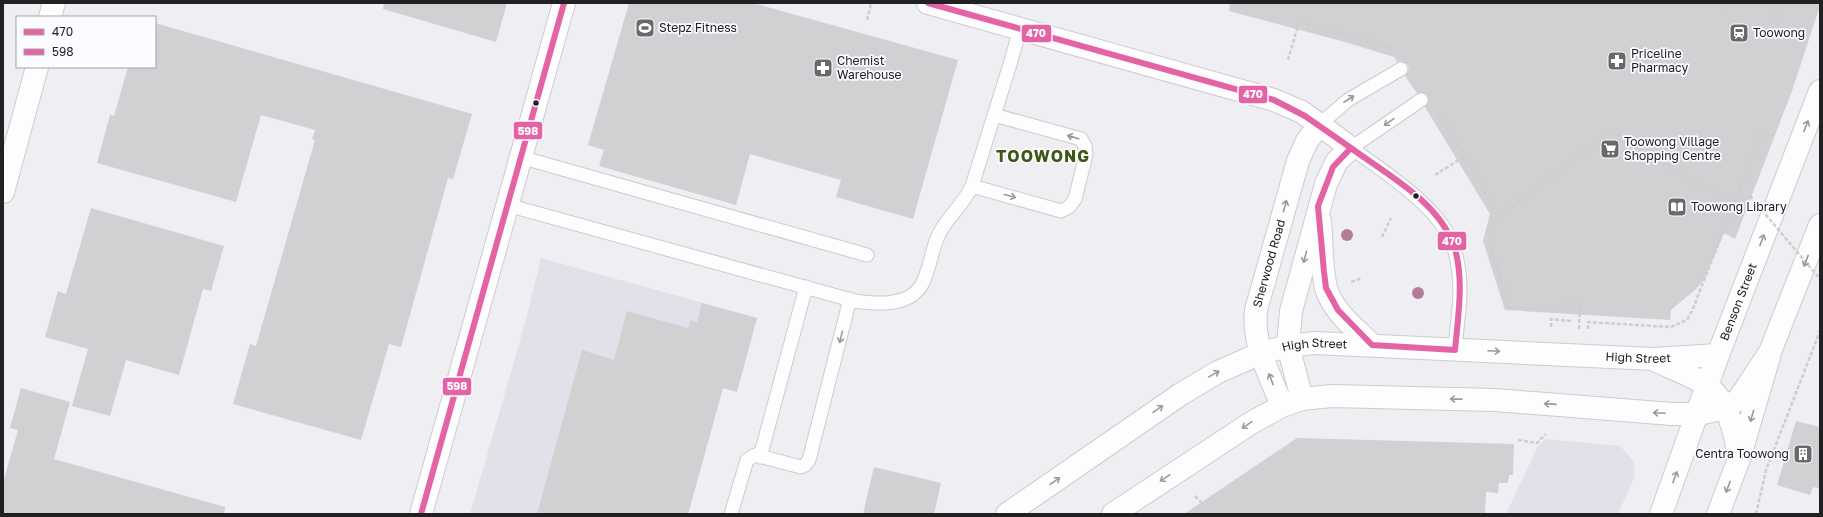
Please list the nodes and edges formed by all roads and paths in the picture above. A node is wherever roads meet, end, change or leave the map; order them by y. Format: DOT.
graph roads {
  1 [pos="54,3"];
  2 [pos="564,3"];
  3 [pos="928,3"];
  4 [pos="1724,3"];
  5 [pos="1781,3"];
  6 [pos="871,4"];
  7 [pos="1722,10"];
  8 [pos="50,16"];
  9 [pos="867,20"];
  10 [pos="1775,21"];
  11 [pos="1299,22"];
  12 [pos="1020,29"];
  13 [pos="1288,60"];
  14 [pos="37,68"];
  15 [pos="1401,69"];
  16 [pos="1820,90"];
  17 [pos="1421,100"];
  18 [pos="994,115"];
  19 [pos="1320,124"];
  20 [pos="1770,142"];
  21 [pos="1351,148"];
  22 [pos="1465,156"];
  23 [pos="520,157"];
  24 [pos="1435,175"];
  25 [pos="972,186"];
  26 [pos="1752,189"];
  27 [pos="1484,191"];
  28 [pos="3,192"];
  29 [pos="1735,201"];
  30 [pos="507,205"];
  31 [pos="1318,206"];
  32 [pos="1498,217"];
  33 [pos="1391,218"];
  34 [pos="1820,225"];
  35 [pos="1382,237"];
  36 [pos="867,255"];
  37 [pos="1362,278"];
  38 [pos="1820,280"];
  39 [pos="1349,283"];
  40 [pos="806,287"];
  41 [pos="850,299"];
  42 [pos="1571,321"];
  43 [pos="1550,328"];
  44 [pos="1578,329"];
  45 [pos="1588,329"];
  46 [pos="1820,331"];
  47 [pos="1372,345"];
  48 [pos="1288,346"];
  49 [pos="1455,350"];
  50 [pos="1770,352"];
  51 [pos="1261,353"];
  52 [pos="1718,355"];
  53 [pos="1653,359"];
  54 [pos="1707,385"];
  55 [pos="1302,399"];
  56 [pos="1282,406"];
  57 [pos="1726,407"];
  58 [pos="1698,414"];
  59 [pos="1546,434"];
  60 [pos="1518,440"];
  61 [pos="760,457"];
  62 [pos="1739,459"];
  63 [pos="1195,496"];
  64 [pos="1201,502"];
  65 [pos="421,514"];
  66 [pos="731,514"];
  67 [pos="1007,514"];
  68 [pos="1113,514"];
  69 [pos="1661,514"];
  70 [pos="1718,514"];
  71 [pos="1756,514"];
  1 -- 8 [label="main road"];
  2 -- 23 [label="main road"];
  3 -- 12 [label="main road"];
  4 -- 7 [label="path"];
  5 -- 10 [label="path"];
  6 -- 9 [label="path"];
  11 -- 13 [label="path"];
  12 -- 18 [label="lane"];
  12 -- 19 [label="main road"];
  14 -- 28 [label="main road"];
  19 -- 15 [label="lane, one-way"];
  52 -- 16 [label="main road, Benson Street, one-way"];
  17 -- 21 [label="lane, one-way"];
  18 -- 25 [label="lane"];
  25 -- 18 [label="lane, one-way"];
  19 -- 21 [label="main road"];
  51 -- 19 [label="main road, Sherwood Road, one-way"];
  20 -- 29 [label="path"];
  21 -- 31 [label="main road"];
  21 -- 49 [label="lane"];
  22 -- 24 [label="path"];
  23 -- 30 [label="main road"];
  23 -- 36 [label="lane"];
  25 -- 41 [label="lane"];
  26 -- 38 [label="path, bridge"];
  27 -- 32 [label="path"];
  29 -- 32 [label="path"];
  29 -- 45 [label="path"];
  30 -- 40 [label="lane"];
  30 -- 65 [label="main road"];
  31 -- 47 [label="main road"];
  31 -- 48 [label="main road, one-way"];
  32 -- 44 [label="path"];
  33 -- 35 [label="path"];
  34 -- 50 [label="main road, one-way"];
  37 -- 39 [label="path"];
  40 -- 41 [label="lane"];
  40 -- 61 [label="lane"];
  41 -- 61 [label="lane, one-way"];
  42 -- 43 [label="path"];
  46 -- 71 [label="path"];
  47 -- 48 [label="main road, High Street"];
  47 -- 49 [label="main road, High Street"];
  48 -- 51 [label="main road, High Street"];
  48 -- 55 [label="main road"];
  49 -- 53 [label="main road, High Street, one-way"];
  50 -- 57 [label="main road"];
  50 -- 62 [label="main road, one-way"];
  56 -- 51 [label="main road, Sherwood Road, one-way"];
  67 -- 51 [label="main road, High Street, one-way"];
  52 -- 53 [label="main road, High Street"];
  52 -- 54 [label="main road, Benson Street"];
  53 -- 54 [label="main road"];
  54 -- 57 [label="main road"];
  54 -- 58 [label="main road, Benson Street"];
  55 -- 56 [label="main road"];
  58 -- 55 [label="main road, one-way"];
  56 -- 68 [label="main road, one-way"];
  57 -- 58 [label="main road"];
  57 -- 62 [label="main road"];
  69 -- 58 [label="main road, Benson Street, one-way"];
  59 -- 60 [label="path"];
  61 -- 66 [label="lane"];
  62 -- 70 [label="main road, one-way"];
  63 -- 64 [label="path"];
}
